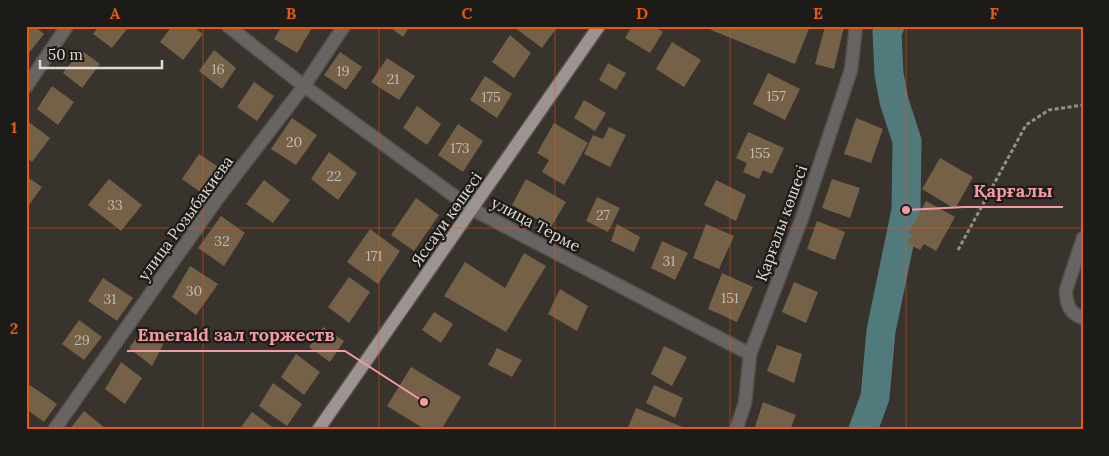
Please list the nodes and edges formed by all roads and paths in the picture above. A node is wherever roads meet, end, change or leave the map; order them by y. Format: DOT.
graph roads {
  1 [pos="67,26"];
  2 [pos="228,26"];
  3 [pos="344,26"];
  4 [pos="599,26"];
  5 [pos="856,26"];
  6 [pos="304,86"];
  7 [pos="26,87"];
  8 [pos="1083,105"];
  9 [pos="472,209"];
  10 [pos="1083,238"];
  11 [pos="958,250"];
  12 [pos="1083,318"];
  13 [pos="750,354"];
  14 [pos="54,430"];
  15 [pos="318,430"];
  16 [pos="736,430"];
  1 -- 7 [label="street"];
  2 -- 6 [label="street, улица Терме"];
  3 -- 6 [label="street, улица Розыбакиева"];
  4 -- 9 [label="main road, Яссауи көшесі"];
  5 -- 13 [label="street, Қарғалы көшесі"];
  6 -- 9 [label="street, улица Терме"];
  6 -- 14 [label="street, улица Розыбакиева"];
  8 -- 11 [label="path"];
  9 -- 13 [label="street, улица Терме"];
  9 -- 15 [label="main road, Яссауи көшесі"];
  10 -- 12 [label="street"];
  13 -- 16 [label="street, Қарғалы көшесі"];
}
